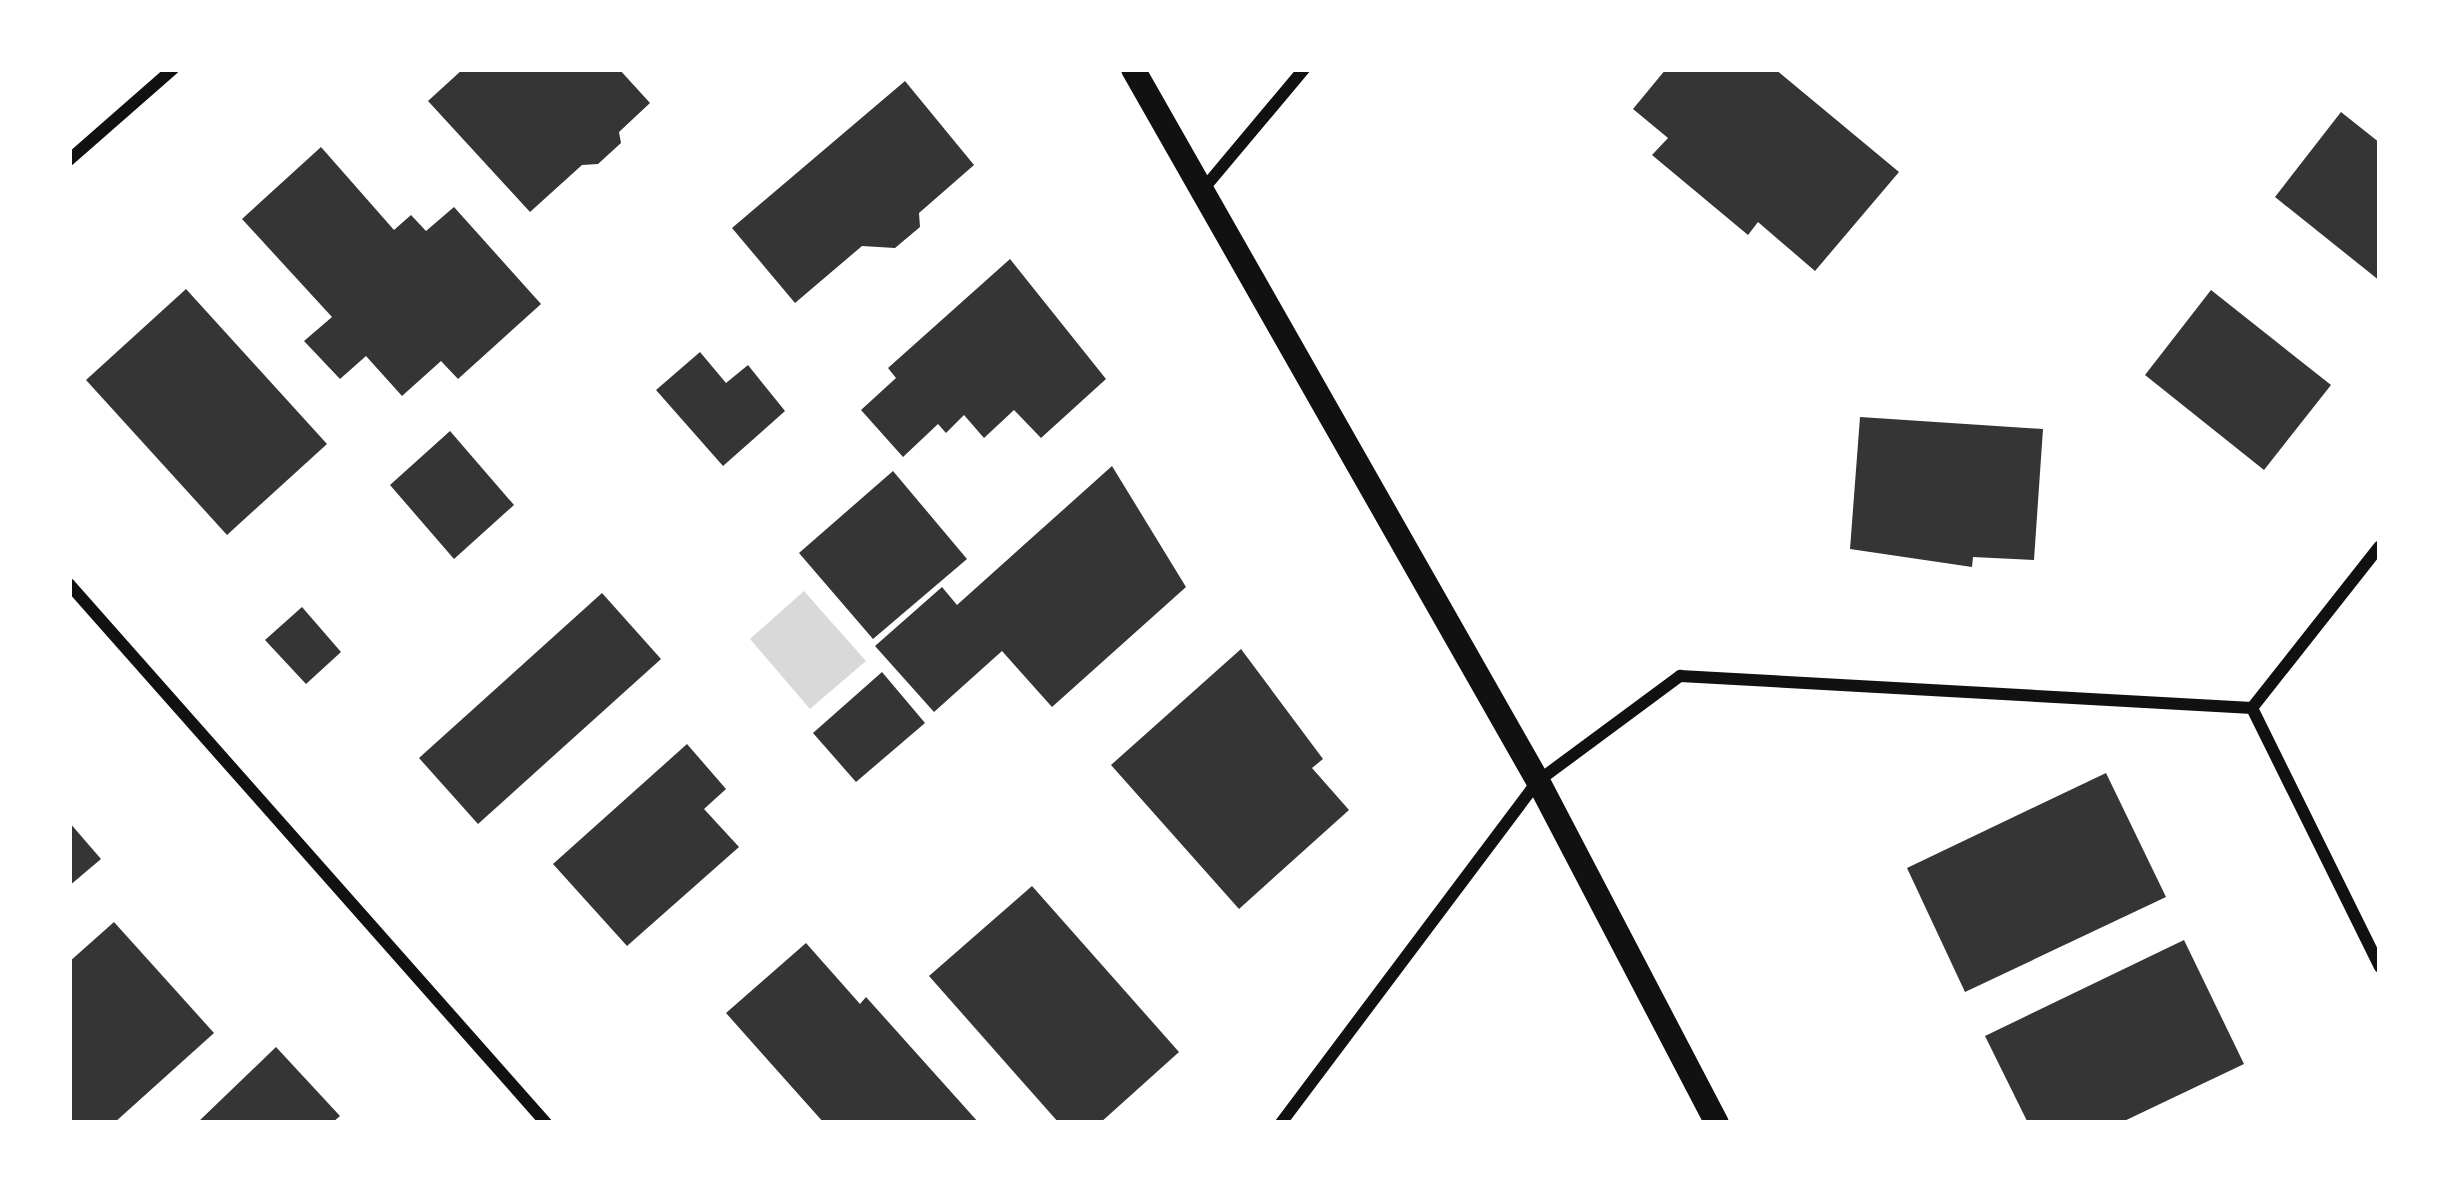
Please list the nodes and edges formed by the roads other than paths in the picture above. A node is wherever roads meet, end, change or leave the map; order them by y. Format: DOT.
graph roads {
  1 [pos="173,69"];
  2 [pos="1133,69"];
  3 [pos="1304,69"];
  4 [pos="69,160"];
  5 [pos="1199,194"];
  6 [pos="2380,546"];
  7 [pos="69,584"];
  8 [pos="2252,708"];
  9 [pos="1538,781"];
  10 [pos="2380,967"];
  11 [pos="546,1123"];
  12 [pos="1281,1123"];
  13 [pos="1717,1123"];
  1 -- 4 [label="street"];
  2 -- 5 [label="main road"];
  3 -- 5 [label="street"];
  5 -- 9 [label="main road"];
  6 -- 8 [label="street"];
  7 -- 11 [label="street"];
  8 -- 9 [label="street"];
  8 -- 10 [label="street"];
  9 -- 12 [label="street"];
  9 -- 13 [label="main road"];
}
